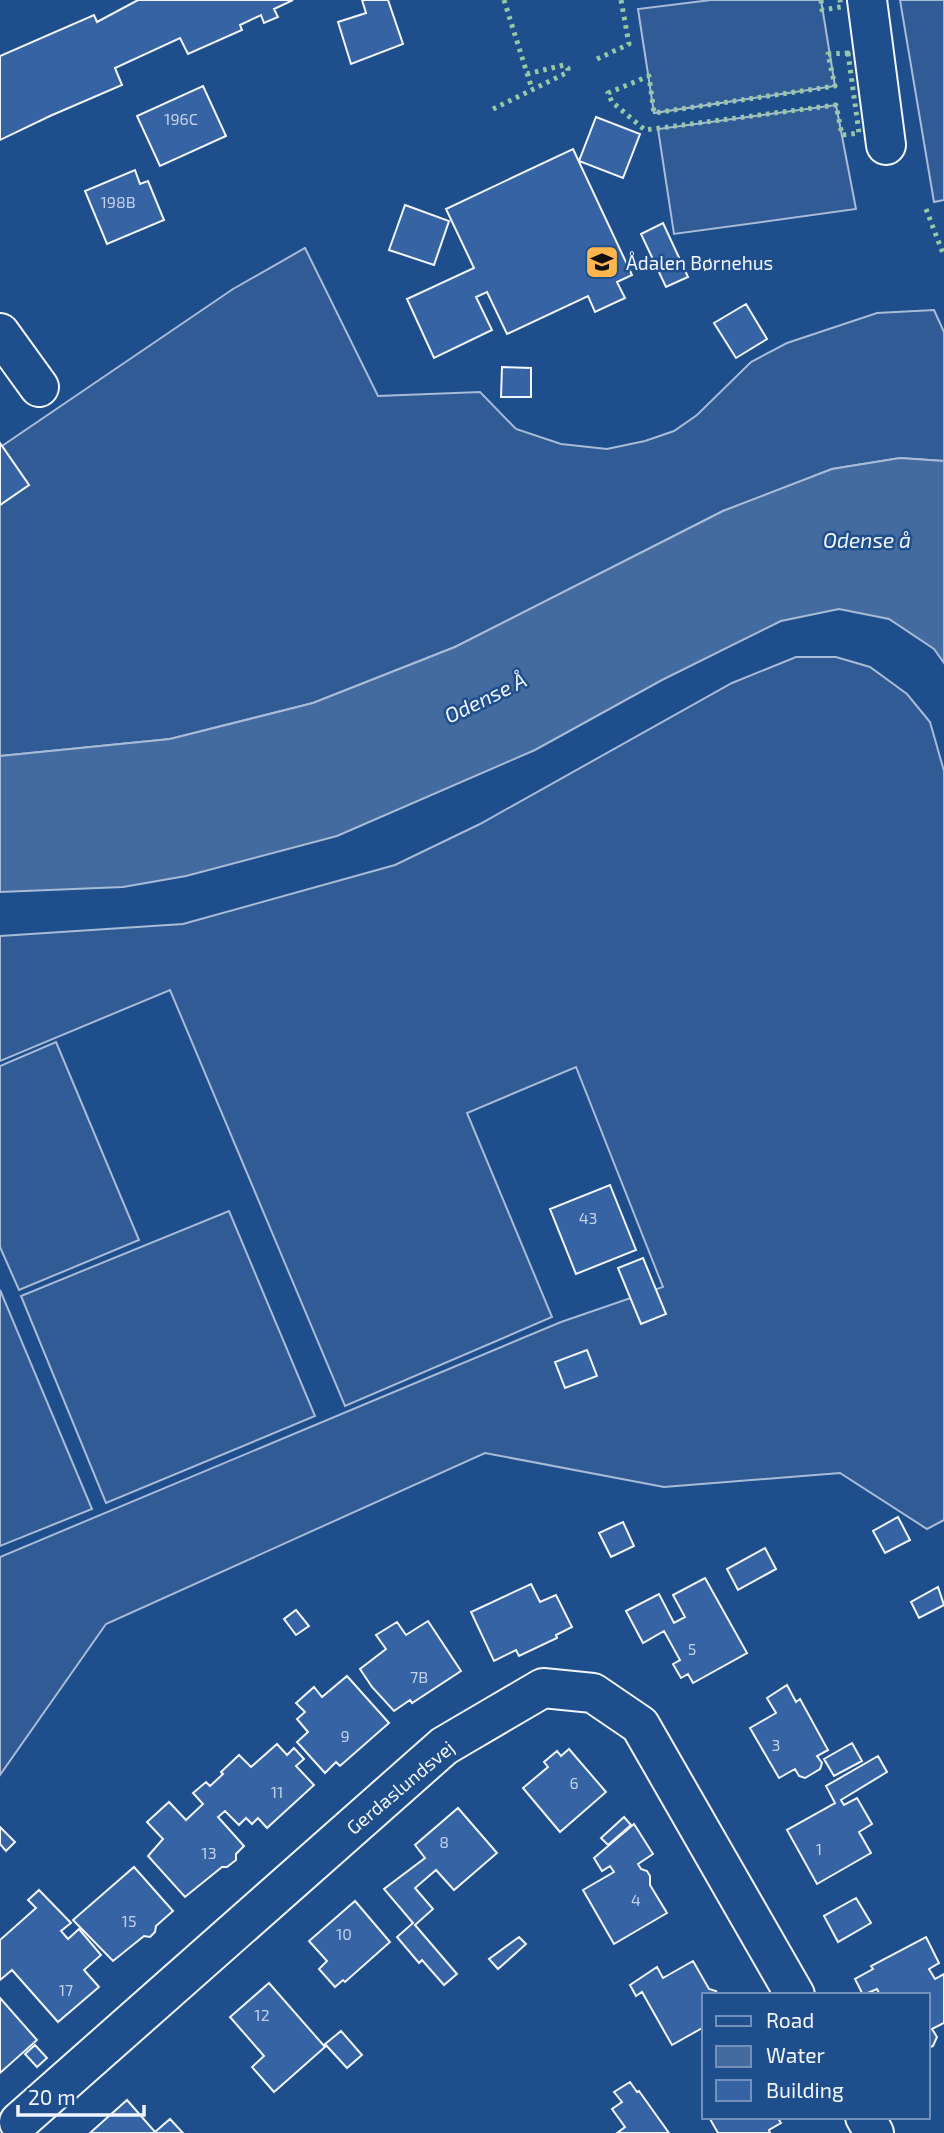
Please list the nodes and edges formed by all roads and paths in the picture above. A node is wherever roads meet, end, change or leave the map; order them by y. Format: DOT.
graph roads {
  1 [pos="867,0"];
  2 [pos="886,145"];
  3 [pos="0,333"];
  4 [pos="39,387"];
  5 [pos="794,1993"];
  6 [pos="19,2122"];
  1 -- 2 [label="street"];
  3 -- 4 [label="street"];
  5 -- 6 [label="street, Gerdaslundsvej"];
}
